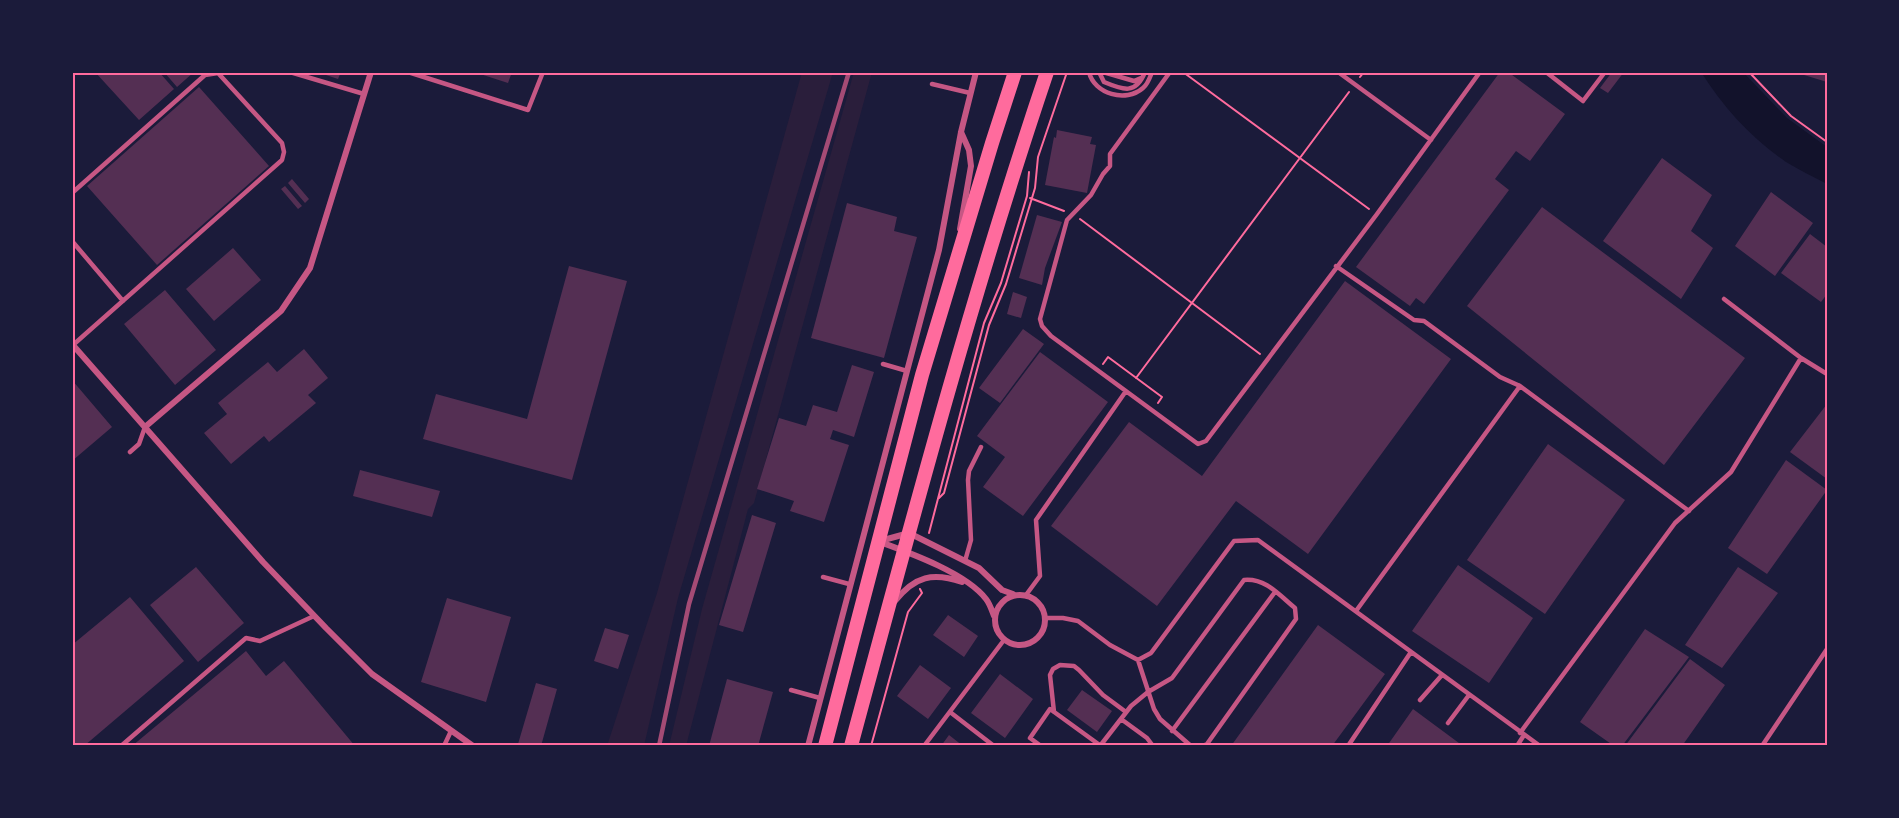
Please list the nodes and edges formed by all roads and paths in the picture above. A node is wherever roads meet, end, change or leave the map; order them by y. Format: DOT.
graph roads {
  1 [pos="290,72"];
  2 [pos="371,72"];
  3 [pos="408,72"];
  4 [pos="543,72"];
  5 [pos="976,72"];
  6 [pos="1015,72"];
  7 [pos="1047,72"];
  8 [pos="1067,72"];
  9 [pos="1089,72"];
  10 [pos="1101,72"];
  11 [pos="1152,72"];
  12 [pos="1170,72"];
  13 [pos="1183,72"];
  14 [pos="1338,72"];
  15 [pos="1364,72"];
  16 [pos="1480,72"];
  17 [pos="1546,72"];
  18 [pos="1605,72"];
  19 [pos="1749,72"];
  20 [pos="1144,75"];
  21 [pos="932,84"];
  22 [pos="1355,84"];
  23 [pos="970,93"];
  24 [pos="364,94"];
  25 [pos="961,132"];
  26 [pos="1431,140"];
  27 [pos="1827,142"];
  28 [pos="1300,158"];
  29 [pos="1030,166"];
  30 [pos="72,193"];
  31 [pos="1027,196"];
  32 [pos="1032,198"];
  33 [pos="1072,214"];
  34 [pos="1377,214"];
  35 [pos="72,241"];
  36 [pos="1336,266"];
  37 [pos="948,288"];
  38 [pos="1724,299"];
  39 [pos="123,300"];
  40 [pos="1192,303"];
  41 [pos="72,344"];
  42 [pos="1801,358"];
  43 [pos="1268,359"];
  44 [pos="883,364"];
  45 [pos="907,371"];
  46 [pos="1827,374"];
  47 [pos="1136,378"];
  48 [pos="1520,386"];
  49 [pos="1126,391"];
  50 [pos="145,427"];
  51 [pos="981,447"];
  52 [pos="130,452"];
  53 [pos="1689,511"];
  54 [pos="909,533"];
  55 [pos="879,542"];
  56 [pos="903,551"];
  57 [pos="965,561"];
  58 [pos="823,577"];
  59 [pos="917,581"];
  60 [pos="849,585"];
  61 [pos="974,587"];
  62 [pos="1275,592"];
  63 [pos="1017,594"];
  64 [pos="1026,595"];
  65 [pos="888,609"];
  66 [pos="1356,611"];
  67 [pos="314,616"];
  68 [pos="994,616"];
  69 [pos="1045,618"];
  70 [pos="1004,640"];
  71 [pos="1827,650"];
  72 [pos="1411,652"];
  73 [pos="1137,660"];
  74 [pos="1442,675"];
  75 [pos="791,690"];
  76 [pos="1148,692"];
  77 [pos="1469,695"];
  78 [pos="820,698"];
  79 [pos="1420,700"];
  80 [pos="950,712"];
  81 [pos="1053,712"];
  82 [pos="1126,712"];
  83 [pos="1121,719"];
  84 [pos="1448,723"];
  85 [pos="451,731"];
  86 [pos="1172,731"];
  87 [pos="1522,734"];
  88 [pos="121,746"];
  89 [pos="444,746"];
  90 [pos="473,746"];
  91 [pos="808,746"];
  92 [pos="825,746"];
  93 [pos="851,746"];
  94 [pos="871,746"];
  95 [pos="924,746"];
  96 [pos="994,746"];
  97 [pos="1041,746"];
  98 [pos="1101,746"];
  99 [pos="1153,746"];
  100 [pos="1191,746"];
  101 [pos="1202,746"];
  102 [pos="1348,746"];
  103 [pos="1517,746"];
  104 [pos="1540,746"];
  105 [pos="1761,746"];
  1 -- 24 [label="lane"];
  2 -- 24 [label="street"];
  3 -- 4 [label="lane"];
  5 -- 23 [label="street"];
  6 -- 37 [label="highway"];
  7 -- 54 [label="highway"];
  8 -- 32 [label="path"];
  9 -- 11 [label="lane"];
  10 -- 20 [label="lane"];
  10 -- 20 [label="lane"];
  12 -- 33 [label="lane"];
  13 -- 28 [label="path"];
  14 -- 22 [label="lane"];
  15 -- 22 [label="path"];
  16 -- 26 [label="lane"];
  17 -- 18 [label="lane"];
  19 -- 27 [label="path"];
  21 -- 23 [label="lane"];
  22 -- 26 [label="lane"];
  22 -- 28 [label="path"];
  23 -- 25 [label="street"];
  24 -- 50 [label="street"];
  25 -- 37 [label="street"];
  25 -- 45 [label="street"];
  26 -- 34 [label="lane"];
  28 -- 34 [label="path"];
  28 -- 40 [label="path"];
  29 -- 31 [label="path"];
  30 -- 39 [label="lane"];
  31 -- 32 [label="path"];
  31 -- 32 [label="path"];
  32 -- 33 [label="path"];
  33 -- 40 [label="path"];
  33 -- 49 [label="lane"];
  34 -- 36 [label="lane"];
  35 -- 39 [label="lane"];
  36 -- 43 [label="lane"];
  36 -- 48 [label="lane"];
  37 -- 55 [label="highway"];
  38 -- 42 [label="lane"];
  39 -- 41 [label="lane"];
  40 -- 43 [label="path"];
  40 -- 47 [label="path"];
  41 -- 50 [label="street"];
  42 -- 46 [label="lane"];
  42 -- 53 [label="lane"];
  43 -- 49 [label="lane"];
  44 -- 45 [label="lane"];
  45 -- 60 [label="street"];
  48 -- 53 [label="lane"];
  48 -- 66 [label="lane"];
  49 -- 64 [label="lane"];
  50 -- 52 [label="lane"];
  50 -- 67 [label="street"];
  51 -- 57 [label="lane"];
  53 -- 87 [label="lane"];
  54 -- 55 [label="street"];
  54 -- 56 [label="highway"];
  54 -- 57 [label="street"];
  55 -- 56 [label="street"];
  55 -- 92 [label="highway"];
  56 -- 61 [label="street"];
  56 -- 65 [label="highway"];
  57 -- 63 [label="street"];
  58 -- 60 [label="lane"];
  59 -- 61 [label="street"];
  59 -- 65 [label="street"];
  59 -- 94 [label="path"];
  60 -- 78 [label="street"];
  61 -- 68 [label="street"];
  62 -- 76 [label="lane"];
  62 -- 86 [label="lane"];
  62 -- 101 [label="lane"];
  63 -- 64 [label="street"];
  63 -- 68 [label="street"];
  64 -- 69 [label="street"];
  65 -- 93 [label="highway"];
  66 -- 72 [label="lane"];
  66 -- 73 [label="lane"];
  67 -- 85 [label="street"];
  67 -- 88 [label="lane"];
  68 -- 70 [label="street"];
  69 -- 70 [label="street"];
  69 -- 73 [label="lane"];
  70 -- 80 [label="lane"];
  71 -- 105 [label="lane"];
  72 -- 74 [label="lane"];
  72 -- 102 [label="lane"];
  73 -- 76 [label="lane"];
  74 -- 77 [label="lane"];
  74 -- 79 [label="lane"];
  75 -- 78 [label="lane"];
  76 -- 82 [label="lane"];
  76 -- 86 [label="lane"];
  77 -- 84 [label="lane"];
  77 -- 87 [label="lane"];
  78 -- 91 [label="street"];
  80 -- 95 [label="lane"];
  80 -- 96 [label="lane"];
  81 -- 82 [label="lane"];
  81 -- 97 [label="lane"];
  81 -- 98 [label="lane"];
  82 -- 83 [label="lane"];
  83 -- 98 [label="lane"];
  83 -- 99 [label="lane"];
  85 -- 89 [label="lane"];
  85 -- 90 [label="street"];
  86 -- 100 [label="lane"];
  87 -- 103 [label="lane"];
  87 -- 104 [label="lane"];
}
